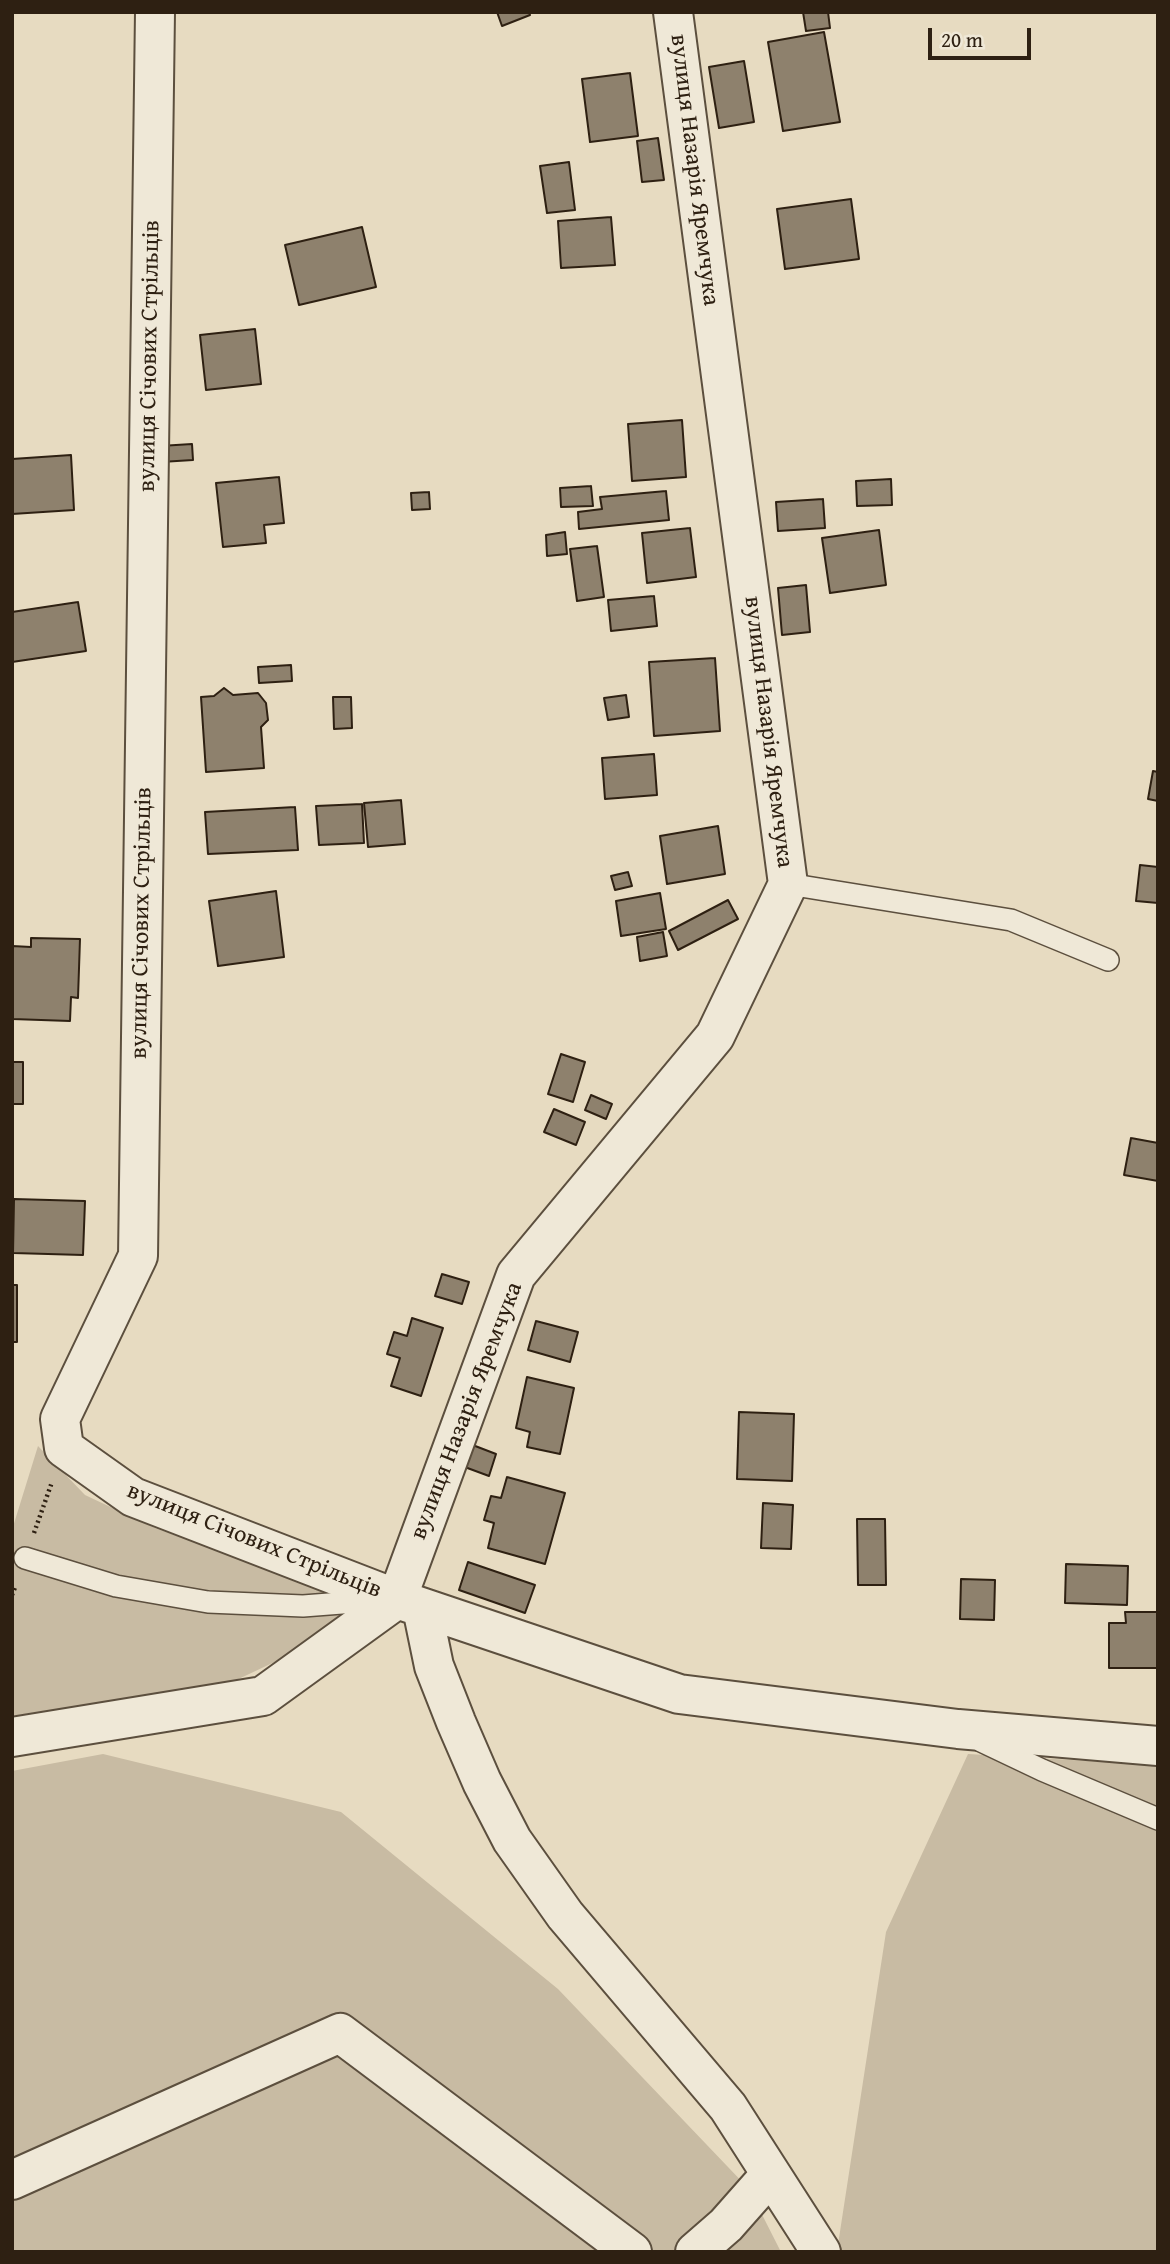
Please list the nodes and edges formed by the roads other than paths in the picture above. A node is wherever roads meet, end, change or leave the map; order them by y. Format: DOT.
graph roads {
  1 [pos="155,12"];
  2 [pos="673,12"];
  3 [pos="788,884"];
  4 [pos="1108,960"];
  5 [pos="25,1558"];
  6 [pos="410,1604"];
  7 [pos="958,1729"];
  8 [pos="12,1737"];
  9 [pos="1158,1746"];
  10 [pos="1158,1819"];
  11 [pos="771,2174"];
  12 [pos="12,2180"];
  13 [pos="632,2252"];
  14 [pos="695,2252"];
  15 [pos="821,2252"];
  1 -- 6 [label="street, вулиця Січових Стрільців"];
  2 -- 3 [label="street, вулиця Назарія Яремчука"];
  3 -- 4 [label="lane"];
  3 -- 6 [label="street, вулиця Назарія Яремчука"];
  5 -- 6 [label="lane"];
  6 -- 7 [label="street, вулиця Січових Стрільців"];
  6 -- 8 [label="street"];
  6 -- 11 [label="street"];
  7 -- 9 [label="street, вулиця Січових Стрільців"];
  7 -- 10 [label="lane"];
  11 -- 14 [label="street"];
  11 -- 15 [label="street"];
  12 -- 13 [label="street"];
}
